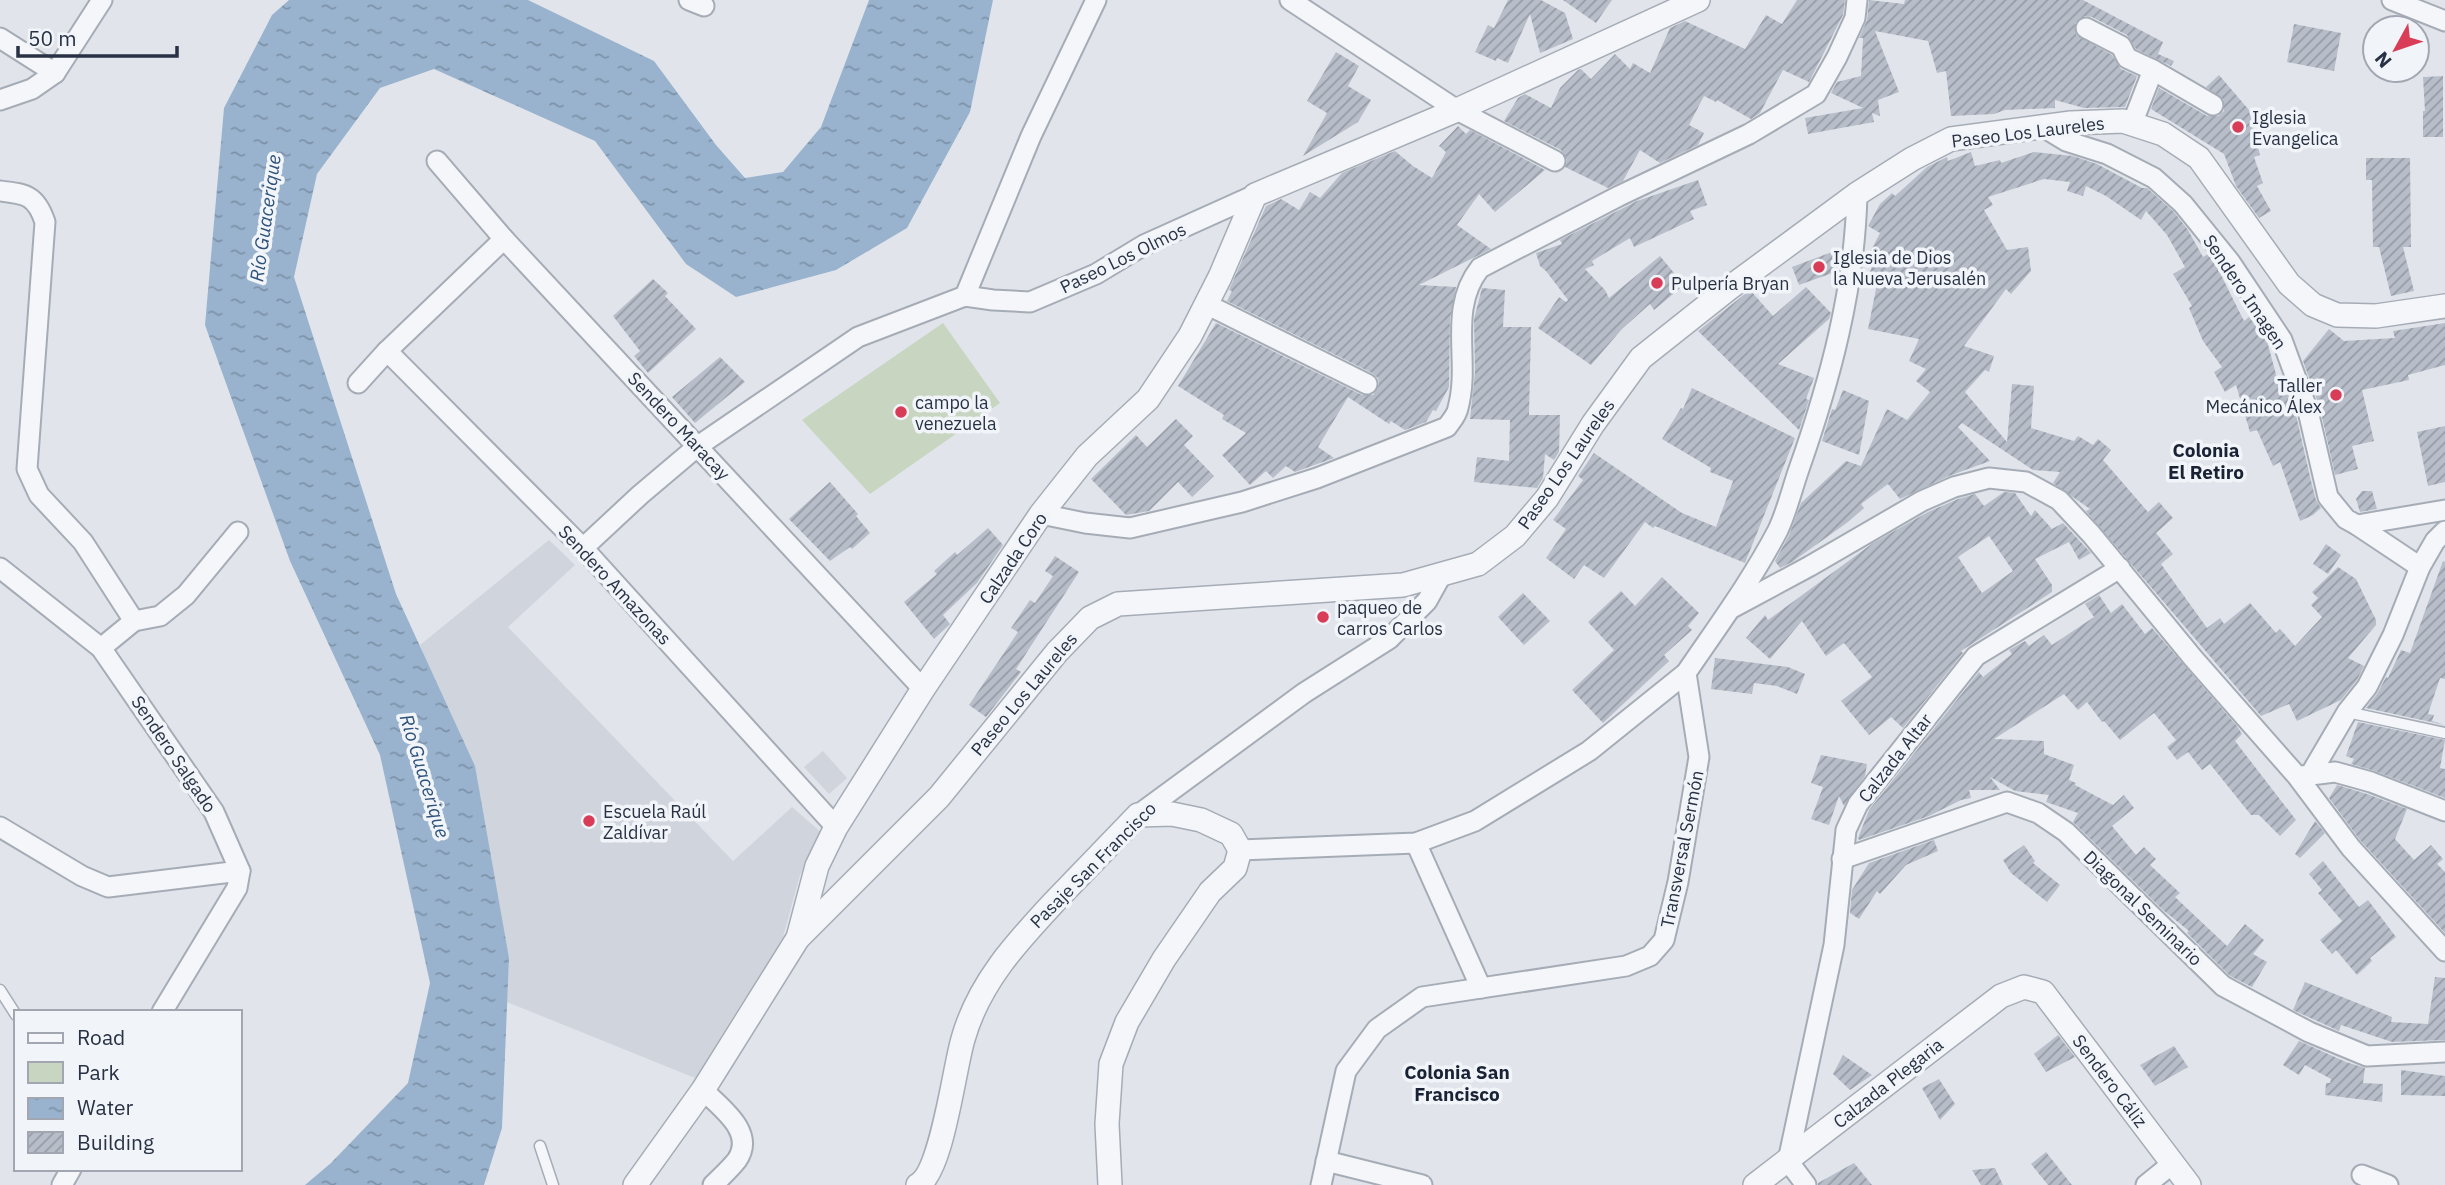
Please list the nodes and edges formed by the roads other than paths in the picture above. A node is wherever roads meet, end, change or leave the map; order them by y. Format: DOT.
graph roads {
  1 [pos="102,0"];
  2 [pos="1096,0"];
  3 [pos="1290,0"];
  4 [pos="1698,0"];
  5 [pos="1857,0"];
  6 [pos="2392,0"];
  7 [pos="2445,21"];
  8 [pos="2086,28"];
  9 [pos="0,38"];
  10 [pos="2152,69"];
  11 [pos="55,73"];
  12 [pos="0,100"];
  13 [pos="2213,105"];
  14 [pos="1457,110"];
  15 [pos="2132,124"];
  16 [pos="2043,127"];
  17 [pos="437,161"];
  18 [pos="1555,162"];
  19 [pos="0,191"];
  20 [pos="1857,194"];
  21 [pos="1255,195"];
  22 [pos="504,239"];
  23 [pos="965,296"];
  24 [pos="1206,304"];
  25 [pos="2445,306"];
  26 [pos="387,351"];
  27 [pos="358,383"];
  28 [pos="1367,384"];
  29 [pos="698,446"];
  30 [pos="2445,510"];
  31 [pos="1041,514"];
  32 [pos="2357,525"];
  33 [pos="2445,531"];
  34 [pos="238,532"];
  35 [pos="583,548"];
  36 [pos="2420,567"];
  37 [pos="0,568"];
  38 [pos="2120,568"];
  39 [pos="1442,574"];
  40 [pos="1730,609"];
  41 [pos="134,621"];
  42 [pos="101,648"];
  43 [pos="1686,673"];
  44 [pos="923,689"];
  45 [pos="2347,712"];
  46 [pos="2445,733"];
  47 [pos="2304,776"];
  48 [pos="2445,811"];
  49 [pos="1138,815"];
  50 [pos="836,827"];
  51 [pos="0,828"];
  52 [pos="1416,844"];
  53 [pos="1240,850"];
  54 [pos="1842,859"];
  55 [pos="240,871"];
  56 [pos="798,938"];
  57 [pos="2445,951"];
  58 [pos="2024,987"];
  59 [pos="1480,988"];
  60 [pos="0,990"];
  61 [pos="163,1010"];
  62 [pos="14,1012"];
  63 [pos="2445,1052"];
  64 [pos="703,1090"];
  65 [pos="540,1146"];
  66 [pos="1326,1161"];
  67 [pos="1788,1161"];
  68 [pos="2172,1164"];
  69 [pos="2362,1175"];
  70 [pos="921,1184"];
  71 [pos="554,1185"];
  72 [pos="635,1185"];
  73 [pos="713,1185"];
  74 [pos="1110,1185"];
  75 [pos="1321,1185"];
  76 [pos="1422,1185"];
  77 [pos="1755,1185"];
  78 [pos="1806,1185"];
  79 [pos="2146,1185"];
  80 [pos="2189,1185"];
  81 [pos="2388,1185"];
  1 -- 11 [label="street"];
  2 -- 23 [label="street"];
  3 -- 14 [label="street"];
  4 -- 14 [label="street, Paseo Los Olmos"];
  5 -- 31 [label="street"];
  6 -- 7 [label="street"];
  8 -- 10 [label="street"];
  9 -- 11 [label="street"];
  10 -- 13 [label="street"];
  10 -- 15 [label="street"];
  11 -- 12 [label="street"];
  14 -- 18 [label="street"];
  14 -- 21 [label="street, Paseo Los Olmos"];
  15 -- 16 [label="street, Paseo Los Laureles"];
  15 -- 25 [label="street, Paseo Los Laureles"];
  16 -- 20 [label="street, Paseo Los Laureles"];
  16 -- 32 [label="street, Sendero Imagen"];
  17 -- 22 [label="street, Sendero Maracay"];
  19 -- 41 [label="street"];
  20 -- 39 [label="street, Paseo Los Laureles"];
  20 -- 40 [label="street"];
  21 -- 23 [label="street, Paseo Los Olmos"];
  21 -- 24 [label="street, Calzada Coro"];
  22 -- 26 [label="street"];
  22 -- 29 [label="street, Sendero Maracay"];
  23 -- 29 [label="street, Paseo Los Olmos"];
  24 -- 28 [label="street"];
  24 -- 31 [label="street, Calzada Coro"];
  26 -- 27 [label="street"];
  26 -- 35 [label="street, Sendero Amazonas"];
  29 -- 35 [label="street, Paseo Los Olmos"];
  29 -- 44 [label="street, Sendero Maracay"];
  30 -- 32 [label="street"];
  31 -- 44 [label="street, Calzada Coro"];
  32 -- 36 [label="street, Sendero Imagen"];
  33 -- 36 [label="street"];
  34 -- 41 [label="street"];
  35 -- 50 [label="street, Sendero Amazonas"];
  36 -- 45 [label="street"];
  37 -- 42 [label="street, Sendero Salgado"];
  38 -- 40 [label="street"];
  38 -- 47 [label="street"];
  38 -- 54 [label="street, Calzada Altar"];
  39 -- 49 [label="street, Pasaje San Francisco"];
  39 -- 56 [label="street, Paseo Los Laureles"];
  40 -- 43 [label="street"];
  41 -- 42 [label="street"];
  42 -- 55 [label="street, Sendero Salgado"];
  43 -- 52 [label="street"];
  43 -- 59 [label="street, Transversal Sermón"];
  44 -- 50 [label="street, Calzada Coro"];
  45 -- 46 [label="lane"];
  45 -- 47 [label="street"];
  47 -- 48 [label="street"];
  47 -- 57 [label="street"];
  49 -- 53 [label="street"];
  49 -- 70 [label="street, Pasaje San Francisco"];
  50 -- 56 [label="street, Calzada Coro"];
  51 -- 55 [label="street"];
  52 -- 53 [label="street"];
  52 -- 59 [label="street"];
  53 -- 74 [label="street"];
  54 -- 63 [label="street, Diagonal Seminario"];
  54 -- 67 [label="street, Calzada Altar"];
  55 -- 61 [label="street"];
  56 -- 64 [label="street, Paseo Los Laureles"];
  58 -- 67 [label="street, Calzada Plegaria"];
  58 -- 68 [label="street, Sendero Cáliz"];
  59 -- 66 [label="street, Transversal Sermón"];
  60 -- 62 [label="lane"];
  64 -- 72 [label="street, Paseo Los Laureles"];
  64 -- 73 [label="street"];
  65 -- 71 [label="lane"];
  66 -- 75 [label="street, Transversal Sermón"];
  66 -- 76 [label="street"];
  67 -- 77 [label="street, Calzada Plegaria"];
  67 -- 78 [label="street"];
  68 -- 79 [label="street"];
  68 -- 80 [label="street, Sendero Cáliz"];
  69 -- 81 [label="street"];
}
